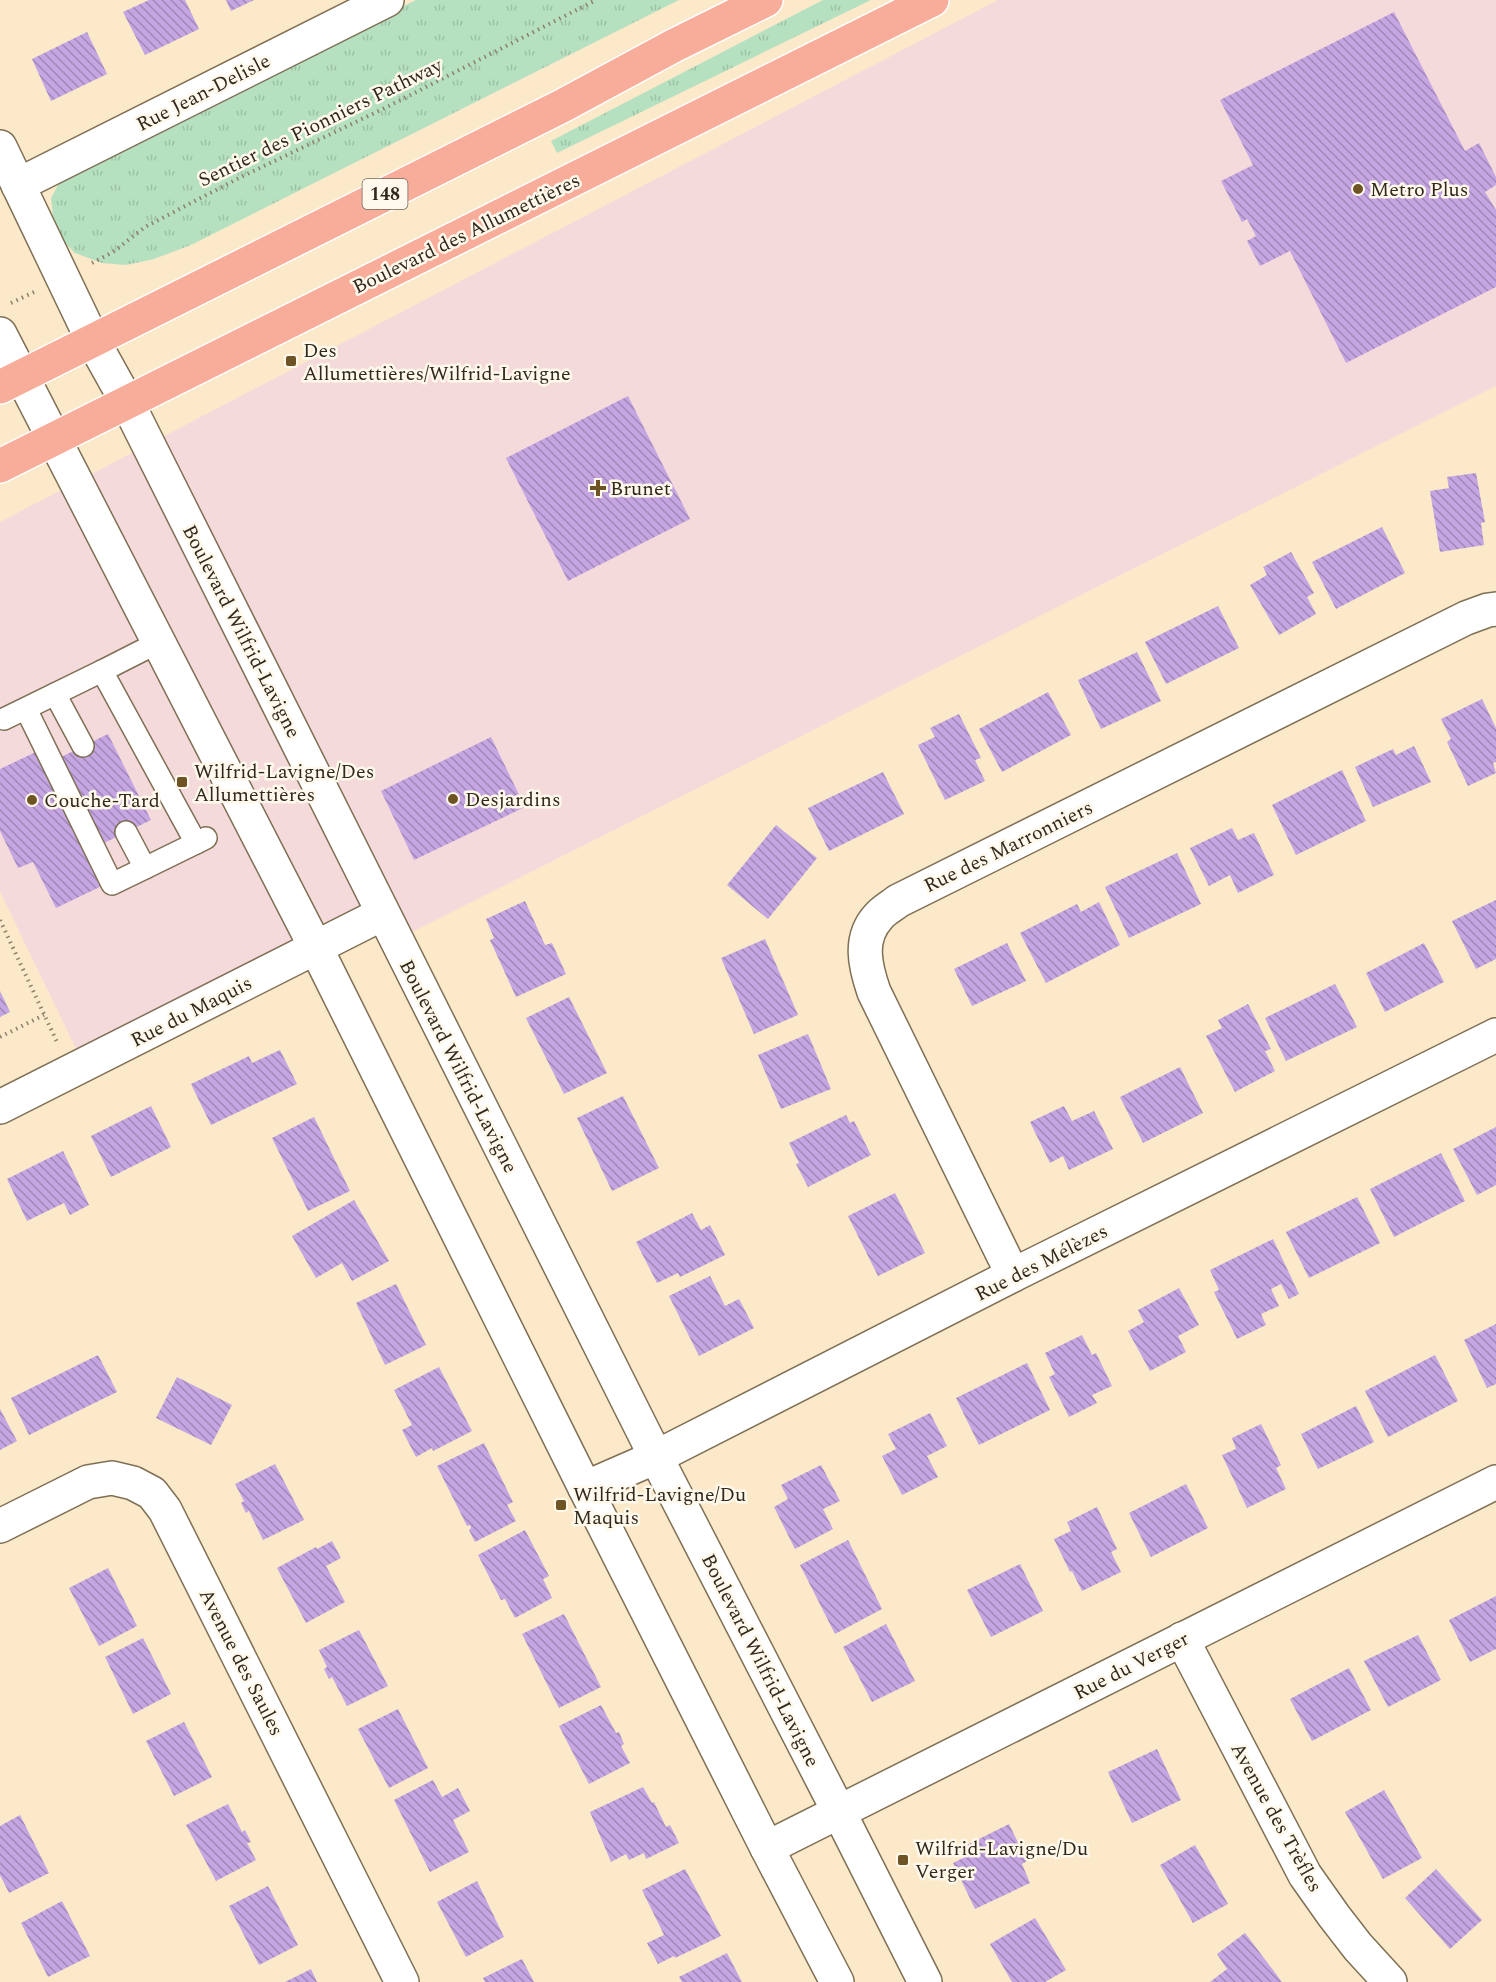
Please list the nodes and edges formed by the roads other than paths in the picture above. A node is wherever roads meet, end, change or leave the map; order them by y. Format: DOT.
graph roads {
  1 [pos="387,0"];
  2 [pos="766,0"];
  3 [pos="932,0"];
  4 [pos="0,147"];
  5 [pos="18,185"];
  6 [pos="0,334"];
  7 [pos="93,340"];
  8 [pos="11,381"];
  9 [pos="127,402"];
  10 [pos="55,438"];
  11 [pos="0,466"];
  12 [pos="1496,609"];
  13 [pos="159,642"];
  14 [pos="102,671"];
  15 [pos="55,694"];
  16 [pos="26,709"];
  17 [pos="4,719"];
  18 [pos="83,746"];
  19 [pos="126,832"];
  20 [pos="145,868"];
  21 [pos="382,914"];
  22 [pos="316,948"];
  23 [pos="1496,1035"];
  24 [pos="0,1107"];
  25 [pos="1013,1275"];
  26 [pos="656,1457"];
  27 [pos="1496,1482"];
  28 [pos="585,1488"];
  29 [pos="0,1526"];
  30 [pos="1182,1639"];
  31 [pos="839,1812"];
  32 [pos="767,1848"];
  33 [pos="402,1982"];
  34 [pos="837,1982"];
  35 [pos="925,1982"];
  36 [pos="1390,1982"];
  1 -- 5 [label="street, Rue Jean-Delisle"];
  2 -- 7 [label="highway, 148"];
  3 -- 9 [label="highway, Boulevard des Allumettières"];
  4 -- 5 [label="street, Boulevard Wilfrid-Lavigne"];
  5 -- 7 [label="street, Boulevard Wilfrid-Lavigne"];
  6 -- 8 [label="street"];
  7 -- 8 [label="highway, 148"];
  7 -- 9 [label="street, Boulevard Wilfrid-Lavigne"];
  8 -- 10 [label="street"];
  9 -- 10 [label="highway, Boulevard des Allumettières"];
  9 -- 21 [label="street, Boulevard Wilfrid-Lavigne"];
  10 -- 11 [label="highway, Boulevard des Allumettières"];
  10 -- 13 [label="street"];
  12 -- 25 [label="street, Rue des Marronniers"];
  13 -- 14 [label="lane"];
  13 -- 22 [label="street"];
  14 -- 15 [label="lane"];
  14 -- 20 [label="lane"];
  15 -- 16 [label="lane"];
  15 -- 18 [label="lane"];
  16 -- 17 [label="lane"];
  16 -- 20 [label="lane"];
  19 -- 20 [label="lane"];
  21 -- 22 [label="street, Rue du Maquis"];
  21 -- 26 [label="street, Boulevard Wilfrid-Lavigne"];
  22 -- 24 [label="street, Rue du Maquis"];
  22 -- 28 [label="street"];
  23 -- 25 [label="street, Rue des Mélèzes"];
  25 -- 26 [label="street, Rue des Mélèzes"];
  26 -- 28 [label="street, Rue des Mélèzes"];
  26 -- 31 [label="street, Boulevard Wilfrid-Lavigne"];
  27 -- 30 [label="street, Rue du Verger"];
  28 -- 32 [label="street"];
  29 -- 33 [label="street, Avenue des Saules"];
  30 -- 31 [label="street, Rue du Verger"];
  30 -- 36 [label="street, Avenue des Trèfles"];
  31 -- 32 [label="street, Rue du Verger"];
  31 -- 35 [label="street, Boulevard Wilfrid-Lavigne"];
  32 -- 34 [label="street"];
}
